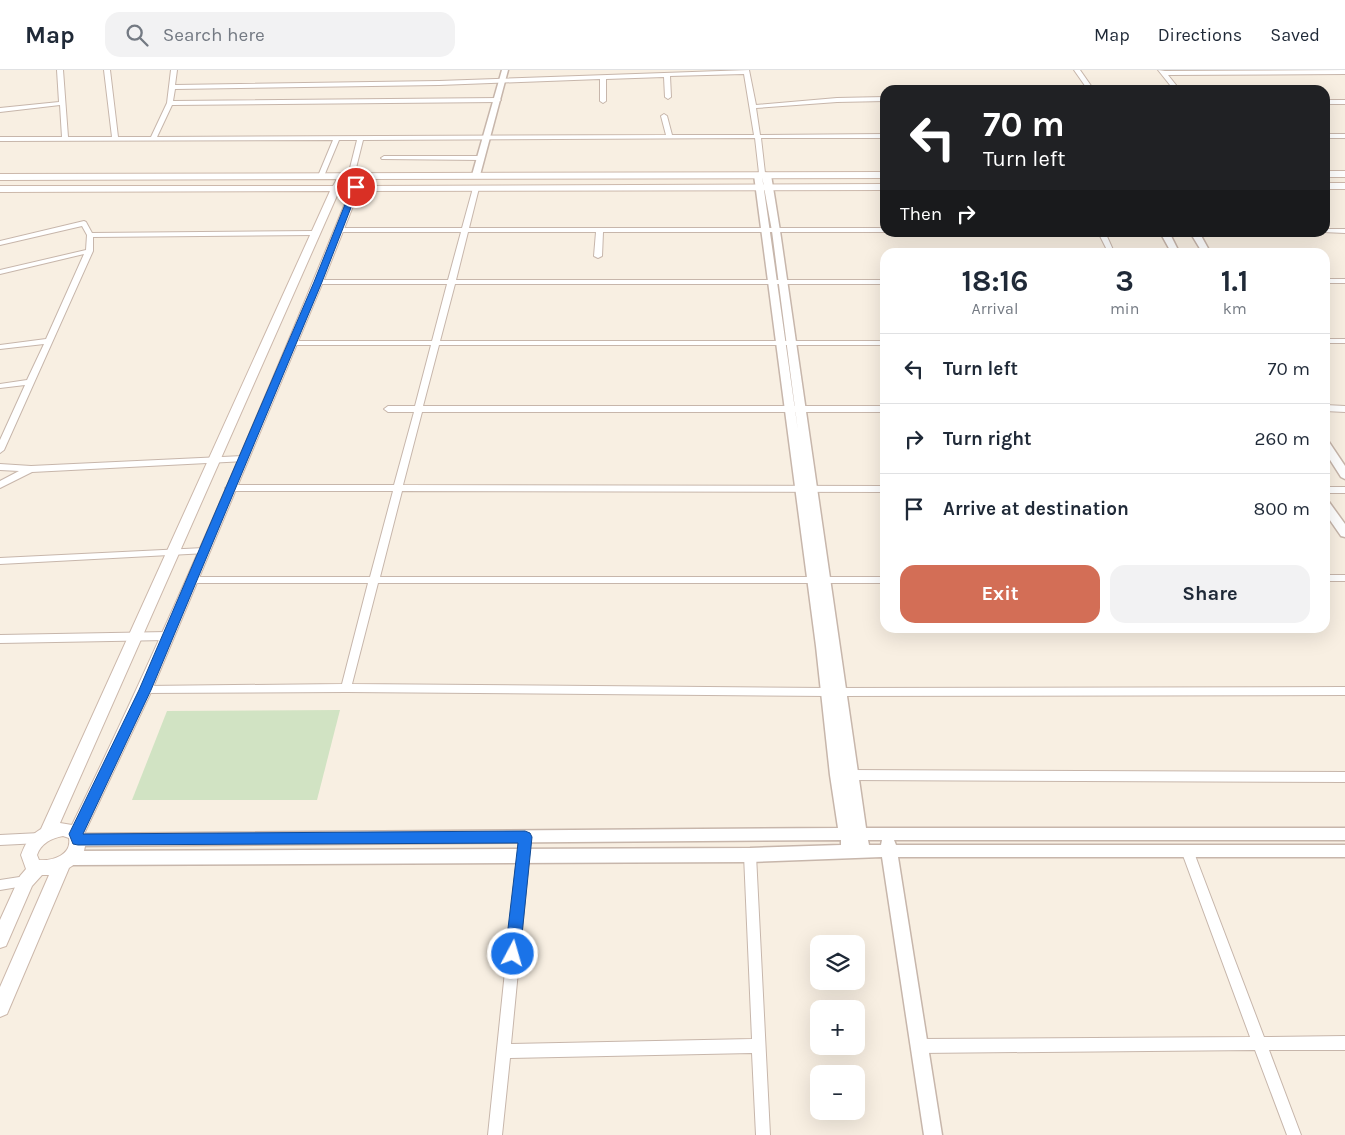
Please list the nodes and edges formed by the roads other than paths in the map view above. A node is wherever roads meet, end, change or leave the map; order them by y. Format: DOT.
graph roads {
  1 [pos="60,70"];
  2 [pos="107,70"];
  3 [pos="174,70"];
  4 [pos="505,70"];
  5 [pos="1077,70"];
  6 [pos="746,71"];
  7 [pos="1162,71"];
  8 [pos="1345,72"];
  9 [pos="621,73"];
  10 [pos="667,74"];
  11 [pos="603,76"];
  12 [pos="503,80"];
  13 [pos="1088,85"];
  14 [pos="1174,85"];
  15 [pos="173,87"];
  16 [pos="668,97"];
  17 [pos="880,99"];
  18 [pos="498,100"];
  19 [pos="603,100"];
  20 [pos="1330,102"];
  21 [pos="1345,102"];
  22 [pos="63,103"];
  23 [pos="170,103"];
  24 [pos="753,107"];
  25 [pos="0,110"];
  26 [pos="664,116"];
  27 [pos="488,136"];
  28 [pos="669,136"];
  29 [pos="757,136"];
  30 [pos="880,136"];
  31 [pos="1330,136"];
  32 [pos="1345,136"];
  33 [pos="337,137"];
  34 [pos="361,137"];
  35 [pos="115,138"];
  36 [pos="152,138"];
  37 [pos="0,139"];
  38 [pos="65,139"];
  39 [pos="384,158"];
  40 [pos="481,158"];
  41 [pos="762,174"];
  42 [pos="1330,174"];
  43 [pos="1345,174"];
  44 [pos="476,175"];
  45 [pos="880,175"];
  46 [pos="321,176"];
  47 [pos="0,177"];
  48 [pos="37,177"];
  49 [pos="349,180"];
  50 [pos="1330,186"];
  51 [pos="1345,186"];
  52 [pos="880,187"];
  53 [pos="0,188"];
  54 [pos="28,188"];
  55 [pos="476,188"];
  56 [pos="764,188"];
  57 [pos="339,230"];
  58 [pos="465,230"];
  59 [pos="600,230"];
  60 [pos="880,230"];
  61 [pos="771,231"];
  62 [pos="1330,231"];
  63 [pos="1345,231"];
  64 [pos="314,233"];
  65 [pos="90,235"];
  66 [pos="1167,237"];
  67 [pos="1197,237"];
  68 [pos="0,243"];
  69 [pos="1173,248"];
  70 [pos="1204,248"];
  71 [pos="89,251"];
  72 [pos="598,256"];
  73 [pos="0,272"];
  74 [pos="1330,281"];
  75 [pos="1345,281"];
  76 [pos="318,282"];
  77 [pos="880,282"];
  78 [pos="451,283"];
  79 [pos="778,283"];
  80 [pos="269,334"];
  81 [pos="294,338"];
  82 [pos="50,341"];
  83 [pos="1330,341"];
  84 [pos="1345,341"];
  85 [pos="436,342"];
  86 [pos="787,342"];
  87 [pos="880,343"];
  88 [pos="0,347"];
  89 [pos="30,382"];
  90 [pos="0,386"];
  91 [pos="1330,408"];
  92 [pos="1345,408"];
  93 [pos="388,409"];
  94 [pos="418,409"];
  95 [pos="795,409"];
  96 [pos="880,409"];
  97 [pos="2,440"];
  98 [pos="0,450"];
  99 [pos="1330,452"];
  100 [pos="243,459"];
  101 [pos="213,460"];
  102 [pos="0,467"];
  103 [pos="31,469"];
  104 [pos="1345,475"];
  105 [pos="0,485"];
  106 [pos="230,488"];
  107 [pos="398,488"];
  108 [pos="806,489"];
  109 [pos="880,489"];
  110 [pos="1330,490"];
  111 [pos="1345,490"];
  112 [pos="1330,512"];
  113 [pos="1345,533"];
  114 [pos="204,551"];
  115 [pos="172,552"];
  116 [pos="0,562"];
  117 [pos="1330,578"];
  118 [pos="1345,578"];
  119 [pos="191,580"];
  120 [pos="812,580"];
  121 [pos="825,580"];
  122 [pos="880,580"];
  123 [pos="372,581"];
  124 [pos="167,636"];
  125 [pos="134,637"];
  126 [pos="0,639"];
  127 [pos="346,688"];
  128 [pos="145,690"];
  129 [pos="1345,691"];
  130 [pos="826,692"];
  131 [pos="841,692"];
  132 [pos="849,775"];
  133 [pos="1345,777"];
  134 [pos="853,834"];
  135 [pos="1345,834"];
  136 [pos="886,835"];
  137 [pos="44,836"];
  138 [pos="77,837"];
  139 [pos="525,837"];
  140 [pos="0,840"];
  141 [pos="1187,850"];
  142 [pos="857,851"];
  143 [pos="1345,851"];
  144 [pos="889,852"];
  145 [pos="750,855"];
  146 [pos="522,857"];
  147 [pos="67,861"];
  148 [pos="38,868"];
  149 [pos="26,881"];
  150 [pos="0,885"];
  151 [pos="0,940"];
  152 [pos="0,1008"];
  153 [pos="1260,1043"];
  154 [pos="1345,1043"];
  155 [pos="760,1046"];
  156 [pos="920,1046"];
  157 [pos="503,1051"];
  158 [pos="495,1135"];
  159 [pos="763,1135"];
  160 [pos="933,1135"];
  161 [pos="1294,1135"];
  1 -- 22 [label="street"];
  2 -- 35 [label="street"];
  3 -- 15 [label="street"];
  4 -- 12 [label="street"];
  5 -- 13 [label="street"];
  6 -- 10 [label="street"];
  6 -- 24 [label="street"];
  7 -- 8 [label="street"];
  7 -- 14 [label="street"];
  9 -- 10 [label="street"];
  9 -- 11 [label="street"];
  10 -- 16 [label="street"];
  11 -- 12 [label="street"];
  11 -- 19 [label="street"];
  12 -- 15 [label="street"];
  12 -- 18 [label="street"];
  15 -- 23 [label="street"];
  17 -- 24 [label="street"];
  18 -- 23 [label="street"];
  18 -- 27 [label="street"];
  20 -- 21 [label="street"];
  22 -- 25 [label="street"];
  22 -- 38 [label="street"];
  23 -- 36 [label="street"];
  24 -- 29 [label="street"];
  26 -- 28 [label="street"];
  27 -- 28 [label="street"];
  27 -- 34 [label="street"];
  27 -- 40 [label="street"];
  28 -- 29 [label="street"];
  29 -- 30 [label="street"];
  29 -- 41 [label="street"];
  31 -- 32 [label="street"];
  33 -- 34 [label="street"];
  33 -- 36 [label="street"];
  33 -- 46 [label="street"];
  34 -- 49 [label="street"];
  35 -- 36 [label="street"];
  35 -- 38 [label="street"];
  37 -- 38 [label="street"];
  39 -- 40 [label="street"];
  40 -- 44 [label="street"];
  41 -- 44 [label="main road"];
  41 -- 45 [label="main road"];
  41 -- 56 [label="street"];
  42 -- 43 [label="main road"];
  44 -- 49 [label="main road"];
  46 -- 48 [label="main road"];
  46 -- 49 [label="main road"];
  47 -- 48 [label="main road"];
  48 -- 54 [label="main road"];
  49 -- 54 [label="main road"];
  49 -- 55 [label="main road"];
  49 -- 57 [label="main road"];
  49 -- 64 [label="main road"];
  50 -- 51 [label="main road"];
  52 -- 56 [label="main road"];
  53 -- 54 [label="main road"];
  55 -- 56 [label="main road"];
  55 -- 58 [label="street"];
  56 -- 61 [label="street"];
  57 -- 58 [label="street"];
  57 -- 76 [label="main road"];
  58 -- 59 [label="street"];
  58 -- 78 [label="street"];
  59 -- 61 [label="street"];
  59 -- 72 [label="street"];
  60 -- 61 [label="street"];
  61 -- 79 [label="street"];
  62 -- 63 [label="street"];
  64 -- 65 [label="street"];
  64 -- 80 [label="main road"];
  65 -- 68 [label="street"];
  65 -- 71 [label="street"];
  66 -- 69 [label="street"];
  67 -- 70 [label="street"];
  71 -- 73 [label="street"];
  71 -- 82 [label="street"];
  74 -- 75 [label="street"];
  76 -- 78 [label="street"];
  76 -- 81 [label="main road"];
  77 -- 79 [label="street"];
  78 -- 79 [label="street"];
  78 -- 85 [label="street"];
  79 -- 86 [label="street"];
  80 -- 81 [label="main road"];
  80 -- 101 [label="main road"];
  81 -- 85 [label="street"];
  81 -- 100 [label="main road"];
  82 -- 88 [label="street"];
  82 -- 89 [label="street"];
  83 -- 84 [label="street"];
  85 -- 86 [label="street"];
  85 -- 94 [label="street"];
  86 -- 87 [label="street"];
  86 -- 95 [label="street"];
  89 -- 90 [label="street"];
  89 -- 97 [label="street"];
  91 -- 92 [label="street"];
  93 -- 94 [label="street"];
  94 -- 95 [label="street"];
  94 -- 107 [label="street"];
  95 -- 96 [label="street"];
  95 -- 108 [label="street"];
  97 -- 98 [label="street"];
  99 -- 104 [label="street"];
  100 -- 101 [label="street"];
  100 -- 106 [label="main road"];
  101 -- 103 [label="street"];
  101 -- 115 [label="main road"];
  102 -- 103 [label="street"];
  103 -- 105 [label="street"];
  106 -- 107 [label="street"];
  106 -- 114 [label="main road"];
  107 -- 108 [label="street"];
  107 -- 123 [label="street"];
  108 -- 109 [label="street"];
  108 -- 120 [label="street"];
  108 -- 121 [label="street"];
  110 -- 111 [label="street"];
  112 -- 113 [label="street"];
  114 -- 115 [label="street"];
  114 -- 119 [label="main road"];
  115 -- 116 [label="street"];
  115 -- 125 [label="main road"];
  117 -- 118 [label="street"];
  119 -- 123 [label="street"];
  119 -- 124 [label="main road"];
  120 -- 121 [label="street"];
  120 -- 123 [label="street"];
  120 -- 130 [label="street"];
  121 -- 122 [label="street"];
  121 -- 131 [label="street"];
  123 -- 127 [label="street"];
  124 -- 125 [label="street"];
  124 -- 128 [label="main road"];
  125 -- 126 [label="street"];
  125 -- 137 [label="main road"];
  127 -- 128 [label="street"];
  127 -- 130 [label="street"];
  128 -- 138 [label="main road"];
  129 -- 131 [label="street"];
  130 -- 131 [label="street"];
  130 -- 134 [label="street"];
  131 -- 132 [label="street"];
  132 -- 133 [label="street"];
  132 -- 134 [label="street"];
  134 -- 136 [label="street"];
  134 -- 139 [label="street"];
  134 -- 142 [label="street"];
  135 -- 136 [label="street"];
  136 -- 144 [label="street"];
  137 -- 138 [label="main road"];
  137 -- 140 [label="street"];
  137 -- 148 [label="main road"];
  138 -- 139 [label="street"];
  138 -- 147 [label="main road"];
  139 -- 146 [label="street"];
  141 -- 143 [label="street"];
  141 -- 144 [label="street"];
  141 -- 153 [label="street"];
  142 -- 144 [label="street"];
  142 -- 145 [label="street"];
  144 -- 156 [label="street"];
  145 -- 146 [label="street"];
  145 -- 155 [label="street"];
  146 -- 147 [label="street"];
  146 -- 157 [label="street"];
  147 -- 148 [label="main road"];
  147 -- 152 [label="main road"];
  148 -- 149 [label="main road"];
  149 -- 150 [label="street"];
  149 -- 151 [label="main road"];
  153 -- 154 [label="street"];
  153 -- 156 [label="street"];
  153 -- 161 [label="street"];
  155 -- 157 [label="street"];
  155 -- 159 [label="street"];
  156 -- 160 [label="street"];
  157 -- 158 [label="street"];
}
